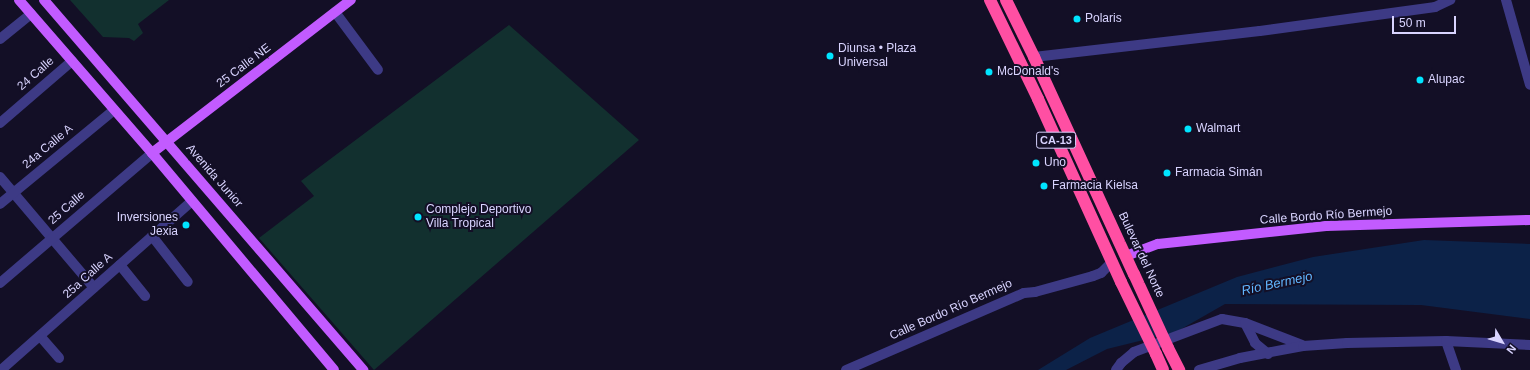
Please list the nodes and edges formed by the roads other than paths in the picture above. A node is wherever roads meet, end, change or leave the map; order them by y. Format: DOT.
graph roads {
  1 [pos="19,0"];
  2 [pos="44,0"];
  3 [pos="351,0"];
  4 [pos="990,0"];
  5 [pos="1006,0"];
  6 [pos="1450,0"];
  7 [pos="1506,0"];
  8 [pos="335,12"];
  9 [pos="31,14"];
  10 [pos="0,39"];
  11 [pos="1034,57"];
  12 [pos="72,61"];
  13 [pos="378,70"];
  14 [pos="1530,85"];
  15 [pos="114,110"];
  16 [pos="0,122"];
  17 [pos="167,142"];
  18 [pos="152,153"];
  19 [pos="0,176"];
  20 [pos="14,193"];
  21 [pos="192,201"];
  22 [pos="0,204"];
  23 [pos="1530,220"];
  24 [pos="152,236"];
  25 [pos="52,238"];
  26 [pos="1126,256"];
  27 [pos="1112,262"];
  28 [pos="120,265"];
  29 [pos="188,282"];
  30 [pos="0,283"];
  31 [pos="94,288"];
  32 [pos="145,296"];
  33 [pos="1245,323"];
  34 [pos="1269,332"];
  35 [pos="40,336"];
  36 [pos="1252,338"];
  37 [pos="1446,341"];
  38 [pos="1530,345"];
  39 [pos="1303,346"];
  40 [pos="1270,353"];
  41 [pos="59,358"];
  42 [pos="1240,358"];
  43 [pos="2,368"];
  44 [pos="334,370"];
  45 [pos="363,370"];
  46 [pos="846,370"];
  47 [pos="1116,370"];
  48 [pos="1163,370"];
  49 [pos="1179,370"];
  50 [pos="1200,370"];
  51 [pos="1456,370"];
  1 -- 9 [label="main road"];
  2 -- 17 [label="main road, Avenida Junior"];
  3 -- 8 [label="main road, 25 Calle NE"];
  4 -- 27 [label="highway, CA-13"];
  5 -- 11 [label="highway, Bulevar del Norte / CA-13"];
  6 -- 11 [label="street"];
  7 -- 14 [label="street"];
  8 -- 13 [label="street"];
  8 -- 17 [label="main road, 25 Calle NE"];
  9 -- 10 [label="street"];
  9 -- 12 [label="main road"];
  11 -- 26 [label="highway, Bulevar del Norte / CA-13"];
  12 -- 15 [label="main road"];
  12 -- 16 [label="street, 24 Calle"];
  15 -- 18 [label="main road"];
  15 -- 20 [label="street, 24a Calle A"];
  17 -- 18 [label="main road, 25 Calle NE"];
  17 -- 45 [label="main road, Avenida Junior"];
  18 -- 21 [label="main road"];
  18 -- 25 [label="street, 25 Calle"];
  19 -- 20 [label="street"];
  20 -- 22 [label="street, 24a Calle A"];
  20 -- 25 [label="street"];
  21 -- 24 [label="street, 25a Calle A"];
  21 -- 44 [label="main road"];
  23 -- 26 [label="main road, Calle Bordo Río Bermejo"];
  24 -- 28 [label="street, 25a Calle A"];
  24 -- 29 [label="street"];
  25 -- 30 [label="street, 25 Calle"];
  25 -- 31 [label="street"];
  26 -- 49 [label="highway, Bulevar del Norte / CA-13, bridge"];
  27 -- 46 [label="street, Calle Bordo Río Bermejo"];
  27 -- 48 [label="highway, CA-13, bridge"];
  28 -- 31 [label="street, 25a Calle A"];
  28 -- 32 [label="street"];
  31 -- 35 [label="street, 25a Calle A"];
  33 -- 34 [label="street"];
  33 -- 36 [label="street"];
  33 -- 47 [label="street"];
  34 -- 39 [label="street"];
  34 -- 40 [label="street"];
  35 -- 41 [label="street"];
  35 -- 43 [label="street, 25a Calle A"];
  36 -- 40 [label="street"];
  36 -- 42 [label="street"];
  37 -- 38 [label="street"];
  37 -- 39 [label="street"];
  37 -- 51 [label="street"];
  39 -- 40 [label="street"];
  40 -- 42 [label="street"];
  42 -- 50 [label="street"];
}
